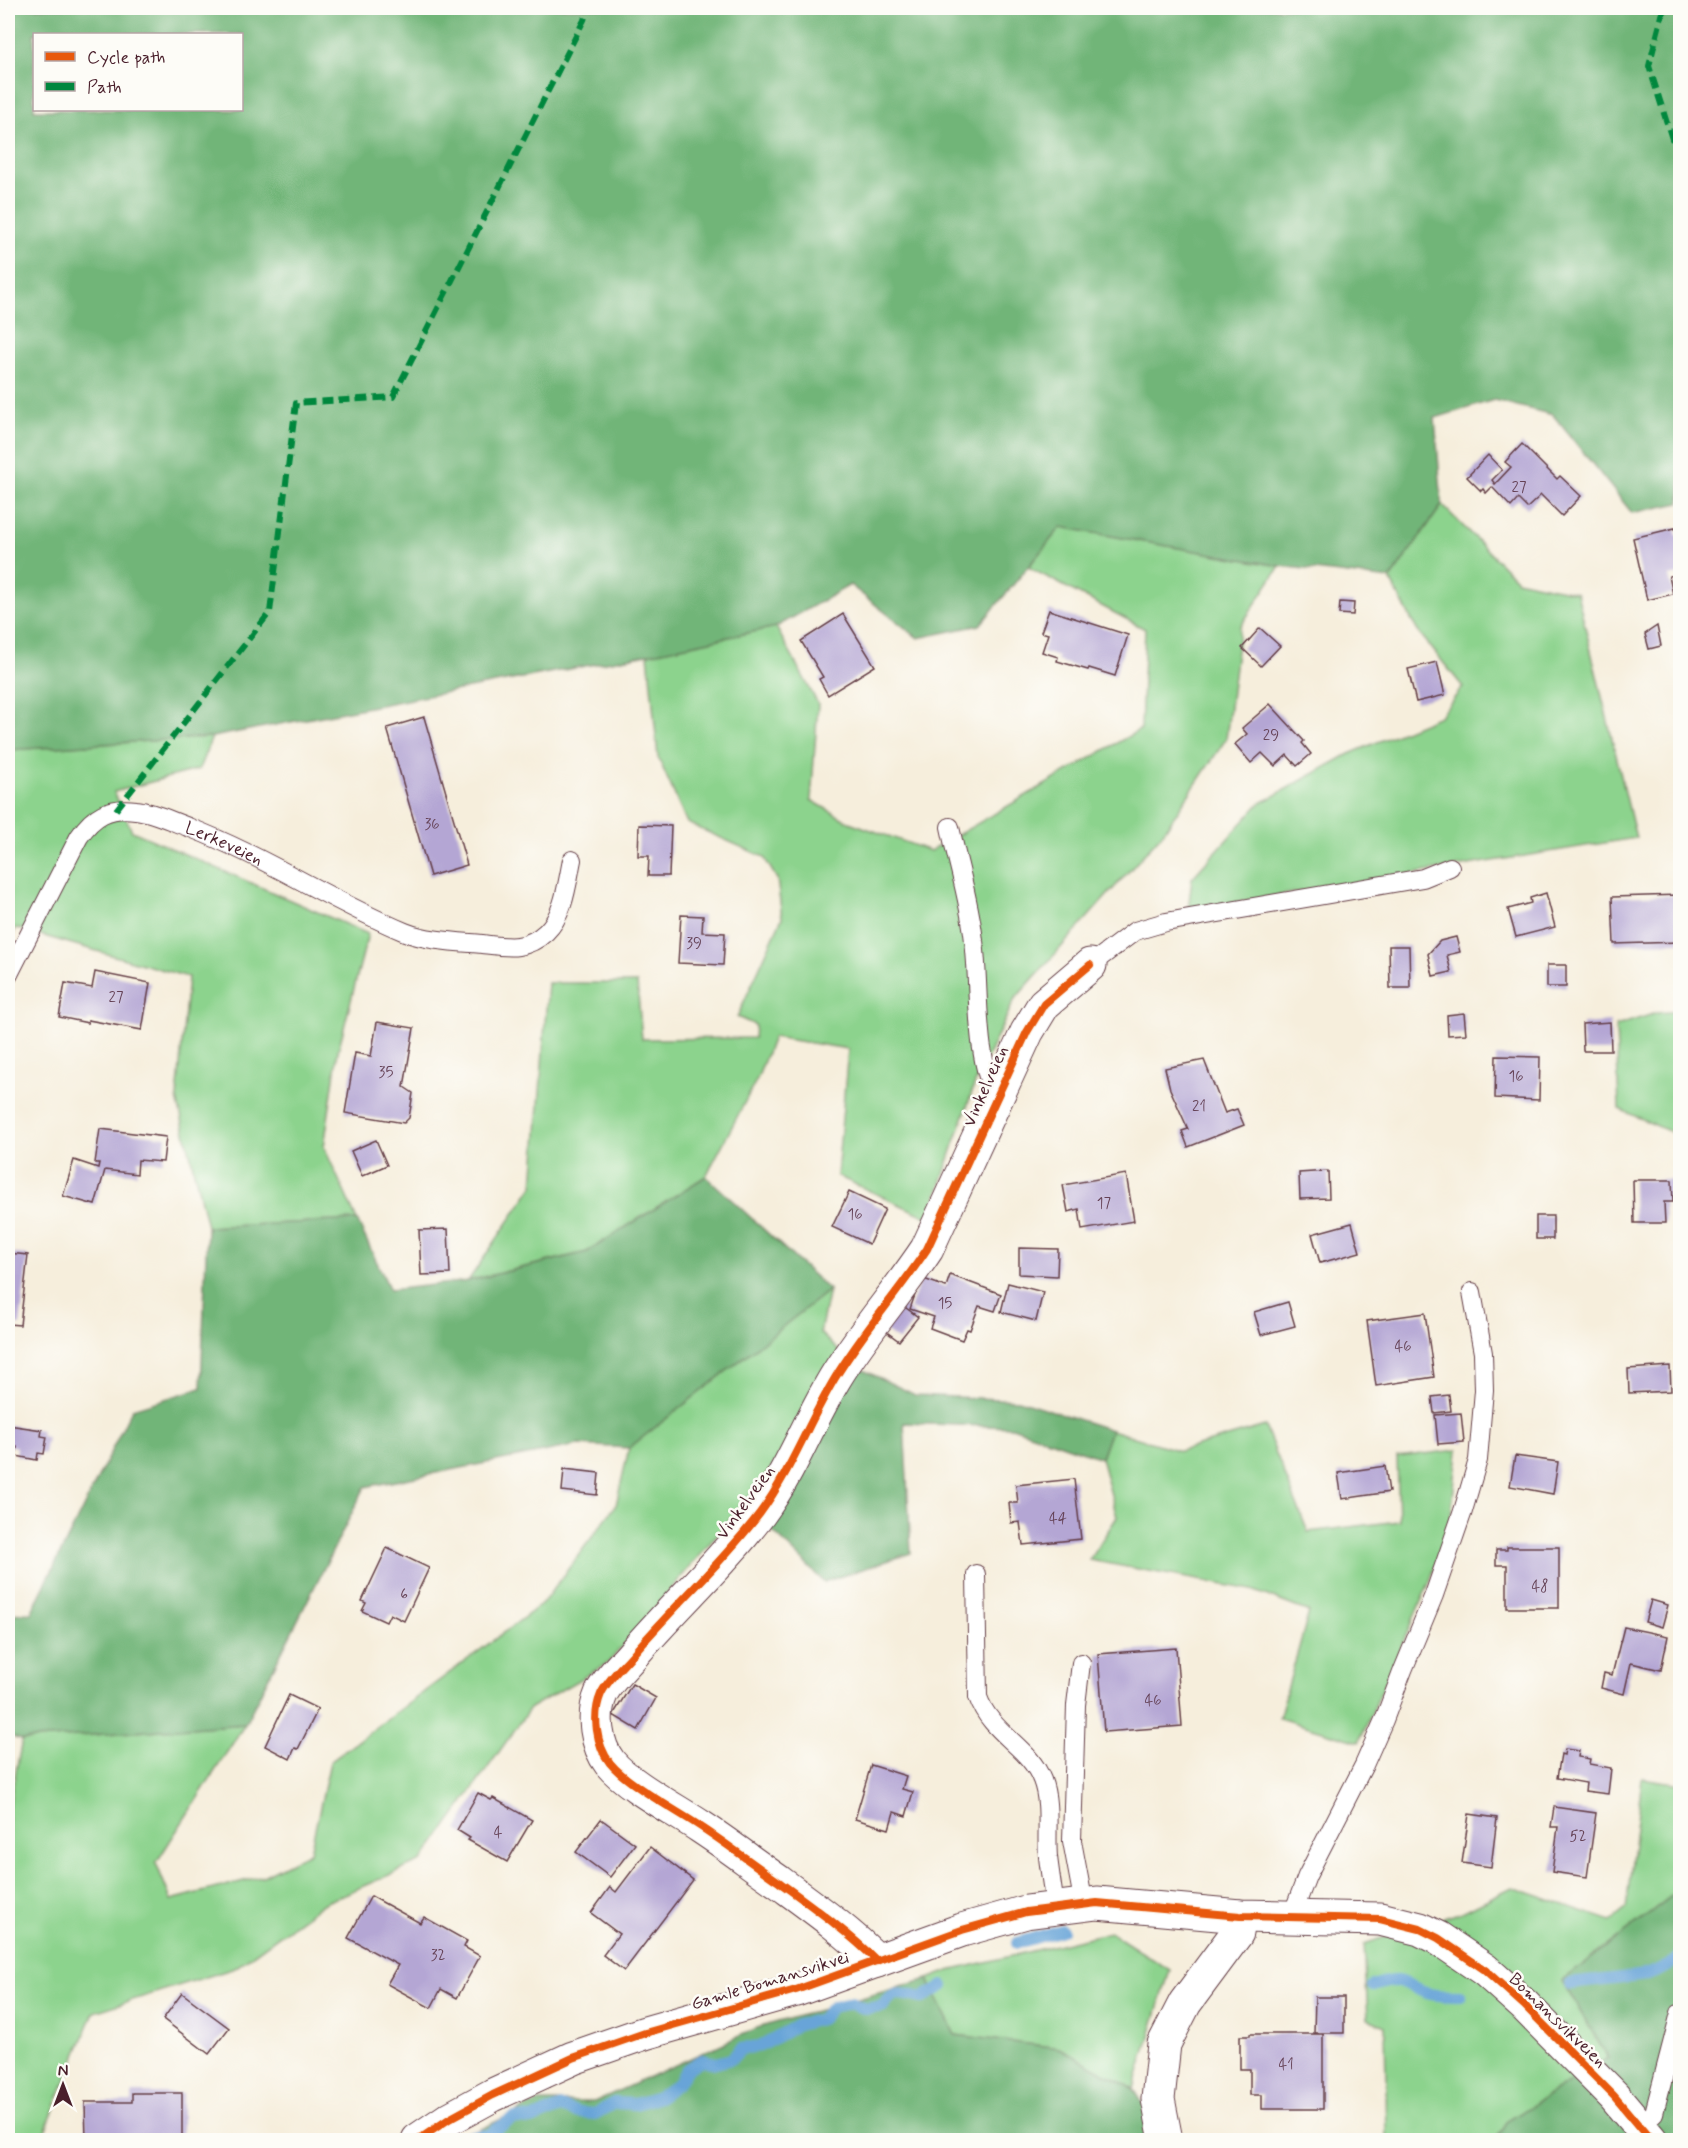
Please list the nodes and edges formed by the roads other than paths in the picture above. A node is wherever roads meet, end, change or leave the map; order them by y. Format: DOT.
graph roads {
  1 [pos="950,827"];
  2 [pos="572,860"];
  3 [pos="1450,867"];
  4 [pos="1090,965"];
  5 [pos="8,976"];
  6 [pos="996,1096"];
  7 [pos="1472,1292"];
  8 [pos="976,1574"];
  9 [pos="1081,1663"];
  10 [pos="1069,1906"];
  11 [pos="1240,1916"];
  12 [pos="1291,1918"];
  13 [pos="877,1961"];
  14 [pos="1680,2013"];
  15 [pos="1645,2134"];
  16 [pos="418,2140"];
  17 [pos="1166,2140"];
  1 -- 6 [label="lane"];
  2 -- 5 [label="lane, Lerkeveien"];
  3 -- 4 [label="lane"];
  4 -- 6 [label="street, Vinkelveien"];
  6 -- 13 [label="street, Vinkelveien"];
  7 -- 12 [label="lane"];
  8 -- 10 [label="lane"];
  9 -- 10 [label="lane"];
  10 -- 11 [label="street, Gamle Bomansvikvei"];
  10 -- 13 [label="street, Gamle Bomansvikvei"];
  11 -- 12 [label="street, Gamle Bomansvikvei"];
  11 -- 17 [label="street"];
  12 -- 15 [label="street, Bomansvikveien"];
  13 -- 16 [label="street, Gamle Bomansvikvei"];
  14 -- 15 [label="lane"];
}
